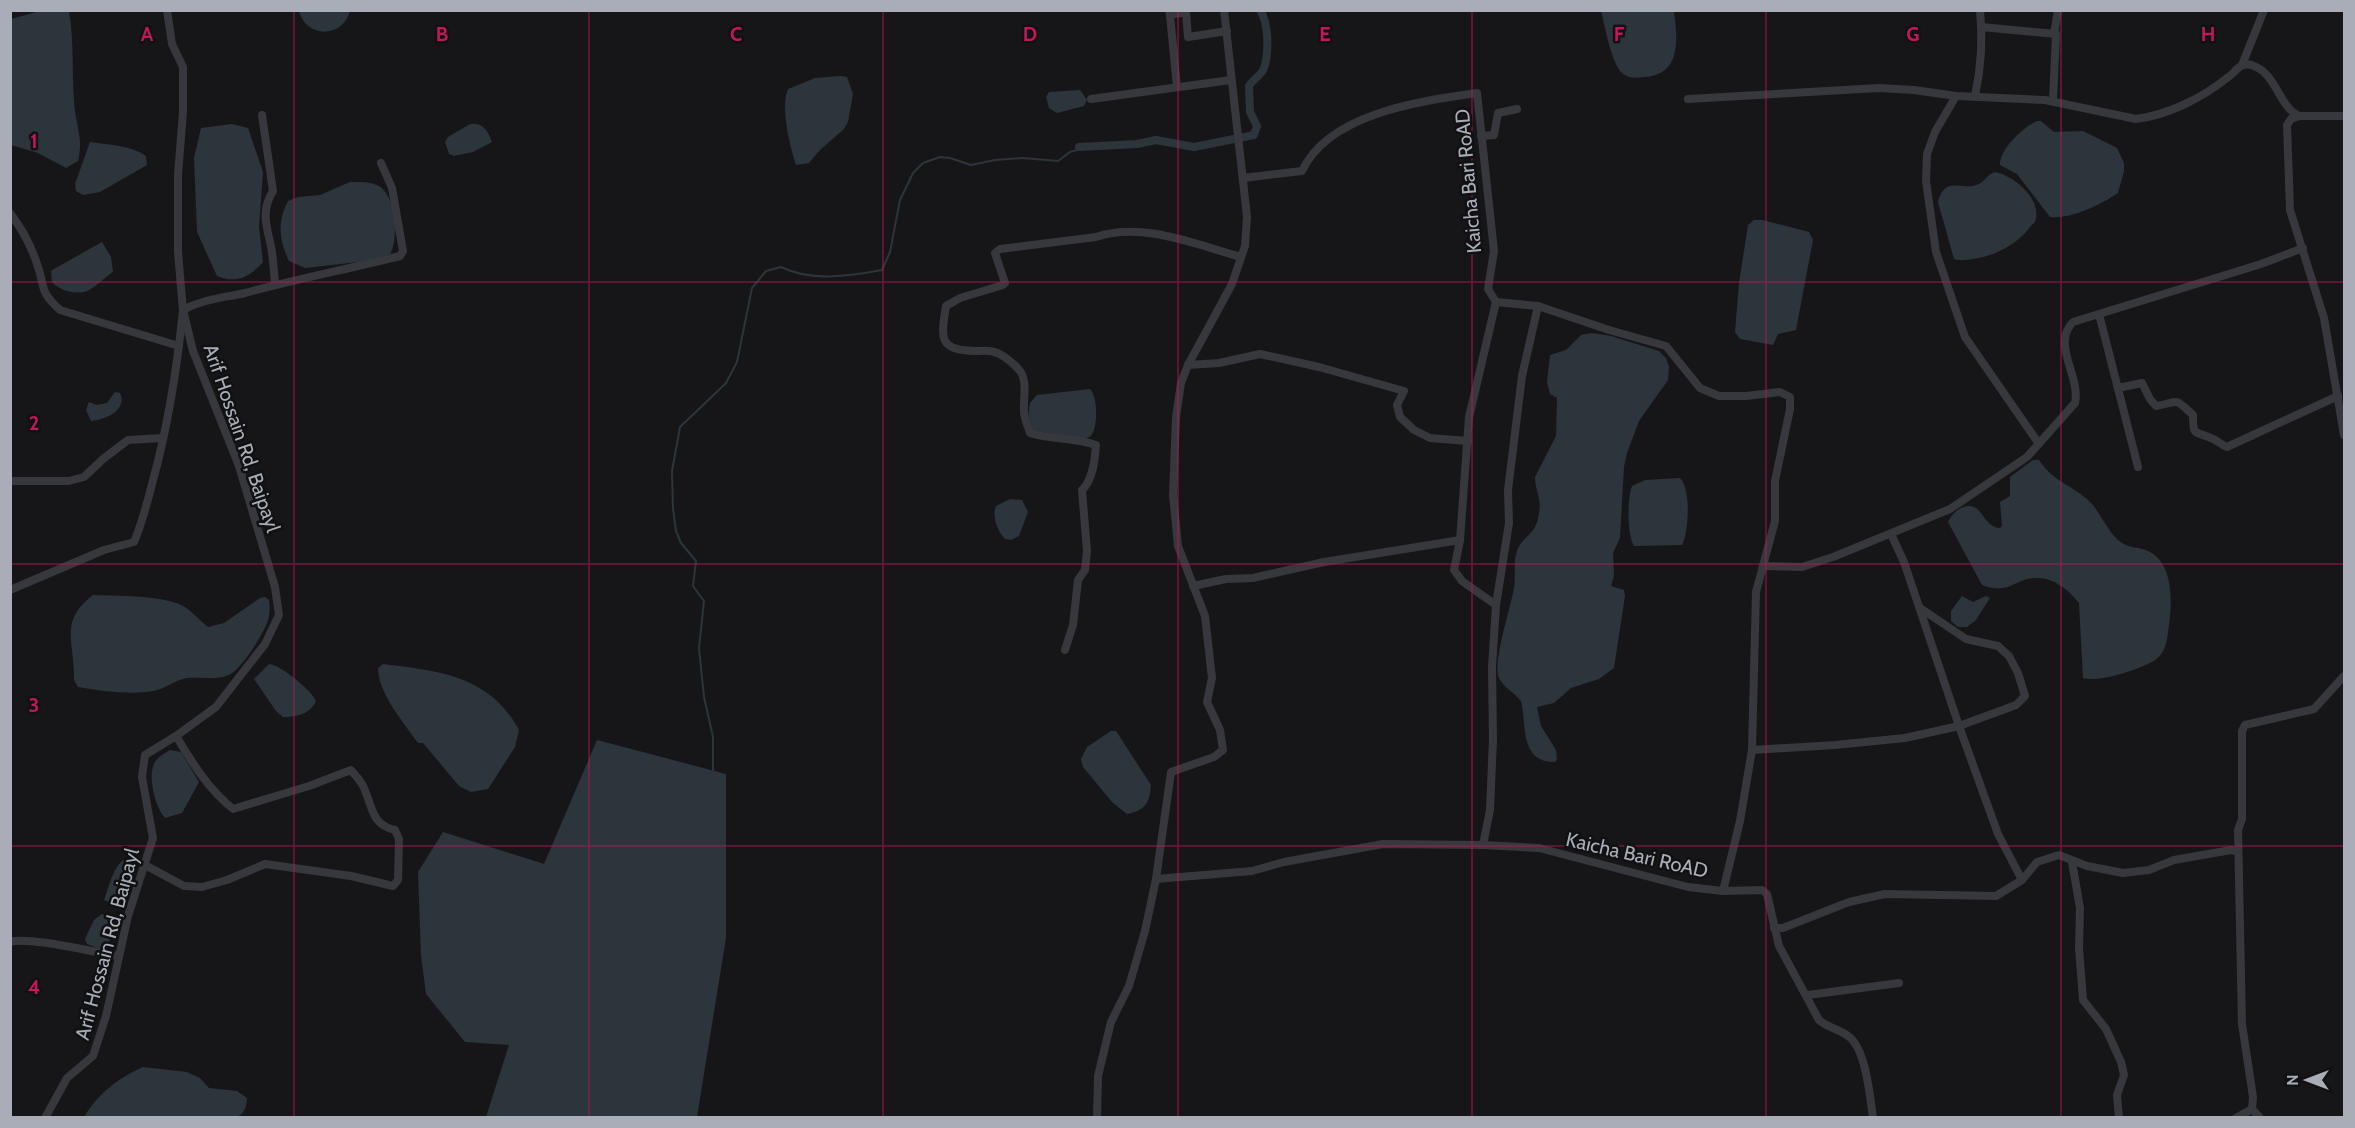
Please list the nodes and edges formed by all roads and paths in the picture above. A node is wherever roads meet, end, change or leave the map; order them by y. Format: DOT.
graph roads {
  1 [pos="167,10"];
  2 [pos="1224,10"];
  3 [pos="1980,10"];
  4 [pos="2058,10"];
  5 [pos="2264,10"];
  6 [pos="1170,13"];
  7 [pos="1981,27"];
  8 [pos="1227,31"];
  9 [pos="2054,34"];
  10 [pos="2242,65"];
  11 [pos="1231,80"];
  12 [pos="1177,87"];
  13 [pos="1956,96"];
  14 [pos="1975,96"];
  15 [pos="1091,99"];
  16 [pos="1688,99"];
  17 [pos="2053,101"];
  18 [pos="1517,109"];
  19 [pos="262,115"];
  20 [pos="2299,116"];
  21 [pos="2344,116"];
  22 [pos="1481,136"];
  23 [pos="381,163"];
  24 [pos="1243,178"];
  25 [pos="10,213"];
  26 [pos="2303,248"];
  27 [pos="1241,257"];
  28 [pos="275,283"];
  29 [pos="1496,302"];
  30 [pos="1538,306"];
  31 [pos="183,310"];
  32 [pos="2099,314"];
  33 [pos="179,346"];
  34 [pos="1188,366"];
  35 [pos="2118,388"];
  36 [pos="2338,396"];
  37 [pos="2344,435"];
  38 [pos="163,438"];
  39 [pos="1468,441"];
  40 [pos="2039,444"];
  41 [pos="2138,467"];
  42 [pos="10,481"];
  43 [pos="1891,534"];
  44 [pos="1460,540"];
  45 [pos="1765,566"];
  46 [pos="1193,586"];
  47 [pos="10,590"];
  48 [pos="1496,605"];
  49 [pos="1920,608"];
  50 [pos="1065,650"];
  51 [pos="2344,676"];
  52 [pos="1959,726"];
  53 [pos="176,736"];
  54 [pos="1752,750"];
  55 [pos="1483,845"];
  56 [pos="2238,852"];
  57 [pos="2072,862"];
  58 [pos="145,865"];
  59 [pos="1156,879"];
  60 [pos="2022,880"];
  61 [pos="1724,891"];
  62 [pos="1774,928"];
  63 [pos="10,942"];
  64 [pos="119,956"];
  65 [pos="1899,983"];
  66 [pos="1808,995"];
  67 [pos="2252,1109"];
  68 [pos="45,1118"];
  69 [pos="1097,1118"];
  70 [pos="1873,1118"];
  71 [pos="2119,1118"];
  72 [pos="2236,1118"];
  73 [pos="2260,1118"];
  1 -- 31 [label="street, Arif Hossain Rd, Baipayl"];
  2 -- 8 [label="street"];
  3 -- 7 [label="street"];
  4 -- 9 [label="street"];
  5 -- 10 [label="street"];
  6 -- 8 [label="street"];
  6 -- 12 [label="street"];
  7 -- 9 [label="street"];
  7 -- 14 [label="street"];
  8 -- 11 [label="street"];
  9 -- 17 [label="street"];
  10 -- 17 [label="street"];
  10 -- 20 [label="street"];
  11 -- 12 [label="street"];
  11 -- 24 [label="street"];
  12 -- 15 [label="street"];
  13 -- 14 [label="street"];
  13 -- 16 [label="street"];
  13 -- 40 [label="street"];
  14 -- 17 [label="street"];
  18 -- 22 [label="street"];
  19 -- 28 [label="street"];
  20 -- 21 [label="street"];
  20 -- 26 [label="street"];
  22 -- 24 [label="street, Kaicha Bari RoAD"];
  22 -- 29 [label="street, Kaicha Bari RoAD"];
  23 -- 28 [label="street"];
  24 -- 27 [label="street"];
  25 -- 33 [label="street"];
  26 -- 32 [label="street"];
  26 -- 36 [label="street"];
  27 -- 34 [label="street"];
  27 -- 50 [label="street"];
  28 -- 31 [label="street"];
  29 -- 30 [label="street, Kaicha Bari RoAD"];
  29 -- 39 [label="street"];
  30 -- 45 [label="street, Kaicha Bari RoAD"];
  30 -- 48 [label="street"];
  31 -- 33 [label="street"];
  31 -- 53 [label="street, Arif Hossain Rd, Baipayl"];
  32 -- 35 [label="street"];
  32 -- 40 [label="street"];
  33 -- 38 [label="street"];
  34 -- 39 [label="street"];
  34 -- 46 [label="street"];
  35 -- 36 [label="street"];
  35 -- 41 [label="street"];
  36 -- 37 [label="street"];
  38 -- 42 [label="street"];
  38 -- 47 [label="street"];
  39 -- 44 [label="street"];
  40 -- 43 [label="street"];
  43 -- 45 [label="street"];
  43 -- 49 [label="street"];
  44 -- 46 [label="street"];
  44 -- 48 [label="street"];
  45 -- 54 [label="street, Kaicha Bari RoAD"];
  46 -- 59 [label="street"];
  48 -- 55 [label="street"];
  49 -- 52 [label="street"];
  49 -- 52 [label="street"];
  51 -- 56 [label="street"];
  52 -- 54 [label="street"];
  52 -- 60 [label="street"];
  53 -- 58 [label="street, Arif Hossain Rd, Baipayl"];
  53 -- 58 [label="street"];
  54 -- 61 [label="street, Kaicha Bari RoAD"];
  55 -- 59 [label="street, Kaicha Bari RoAD"];
  55 -- 61 [label="street, Kaicha Bari RoAD"];
  56 -- 57 [label="street"];
  56 -- 67 [label="street"];
  57 -- 60 [label="street"];
  57 -- 71 [label="street"];
  58 -- 64 [label="street, Arif Hossain Rd, Baipayl"];
  59 -- 69 [label="street"];
  60 -- 62 [label="street"];
  61 -- 62 [label="street"];
  62 -- 66 [label="street"];
  63 -- 64 [label="street"];
  64 -- 68 [label="street, Arif Hossain Rd, Baipayl"];
  65 -- 66 [label="street"];
  66 -- 70 [label="street"];
  67 -- 72 [label="street"];
  67 -- 73 [label="street"];
}
